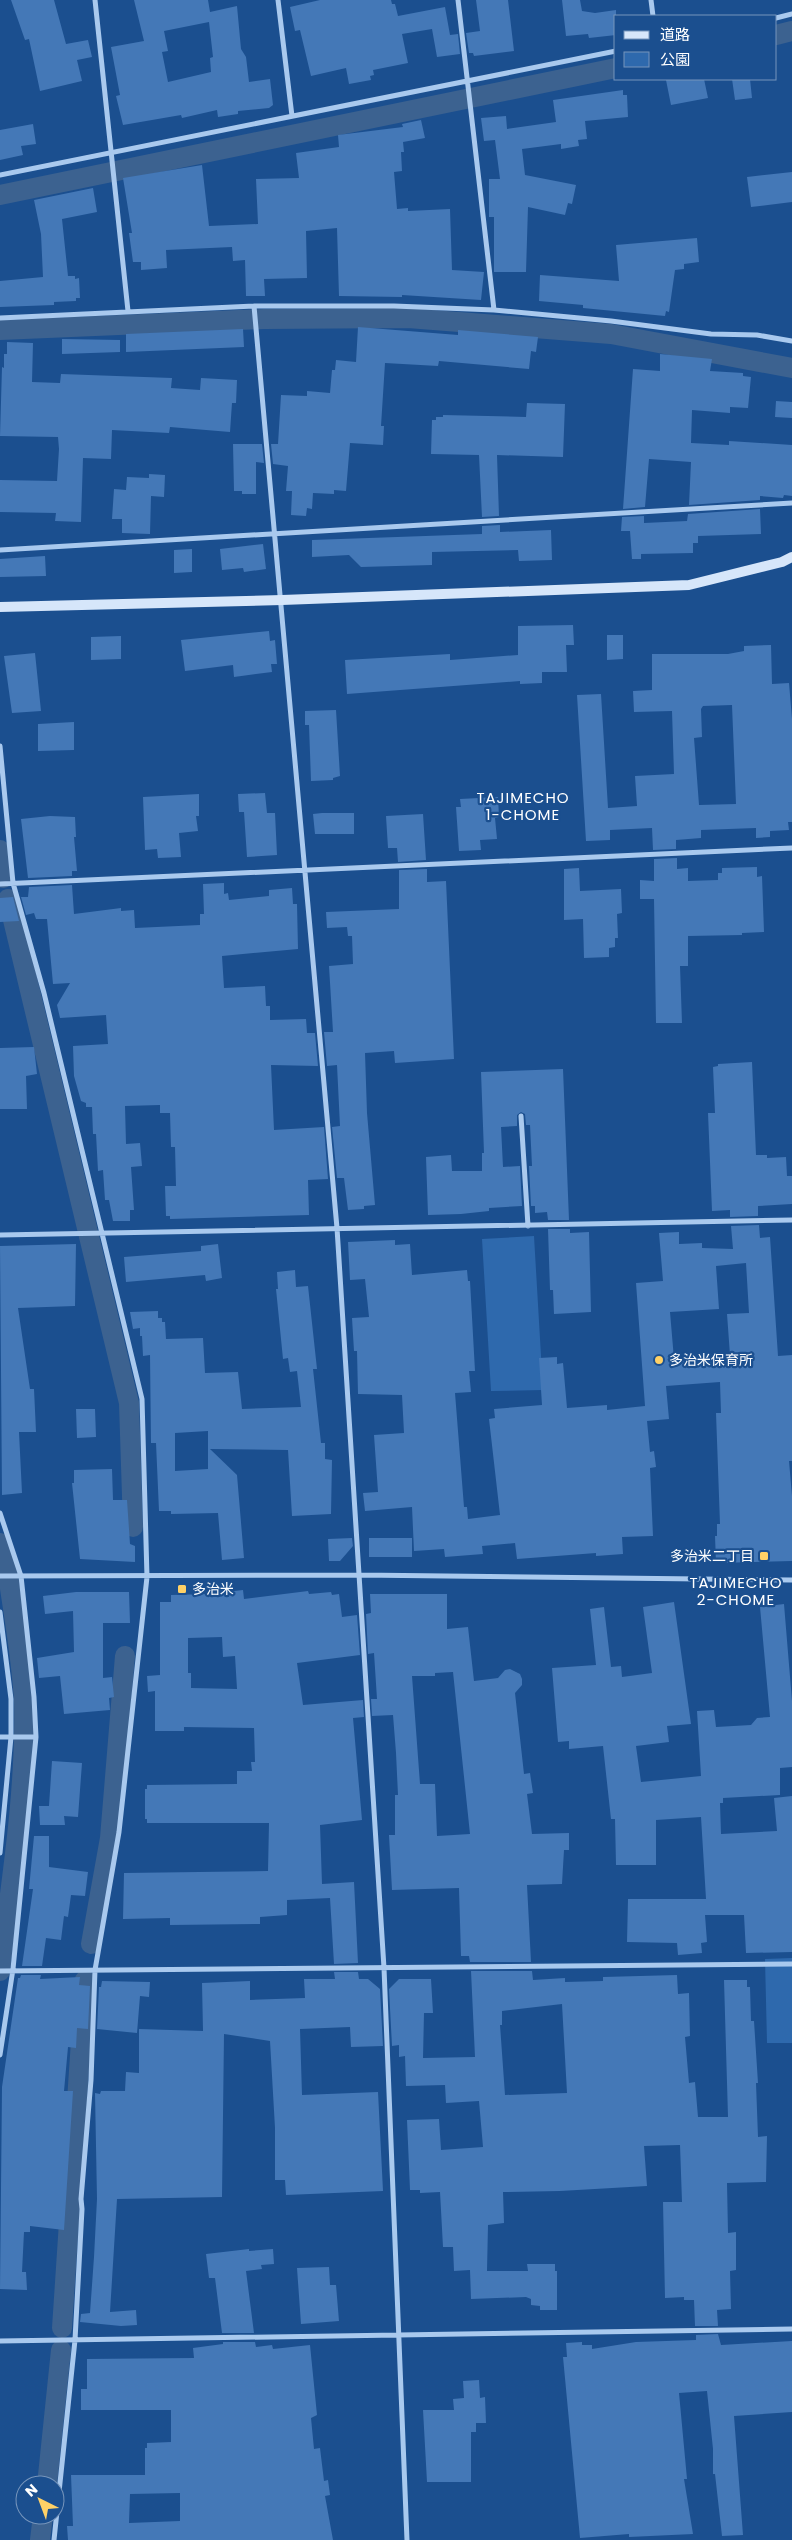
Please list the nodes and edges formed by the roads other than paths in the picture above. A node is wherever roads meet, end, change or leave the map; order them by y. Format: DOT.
graph roads {
  1 [pos="95,0"];
  2 [pos="278,0"];
  3 [pos="458,0"];
  4 [pos="651,0"];
  5 [pos="792,14"];
  6 [pos="653,15"];
  7 [pos="777,18"];
  8 [pos="614,51"];
  9 [pos="467,79"];
  10 [pos="292,116"];
  11 [pos="111,153"];
  12 [pos="0,175"];
  13 [pos="255,309"];
  14 [pos="494,310"];
  15 [pos="128,311"];
  16 [pos="0,318"];
  17 [pos="792,341"];
  18 [pos="792,503"];
  19 [pos="274,534"];
  20 [pos="0,550"];
  21 [pos="792,557"];
  22 [pos="282,600"];
  23 [pos="0,607"];
  24 [pos="0,746"];
  25 [pos="792,848"];
  26 [pos="306,870"];
  27 [pos="0,884"];
  28 [pos="13,884"];
  29 [pos="521,1116"];
  30 [pos="792,1220"];
  31 [pos="528,1226"];
  32 [pos="337,1228"];
  33 [pos="102,1233"];
  34 [pos="0,1235"];
  35 [pos="0,1513"];
  36 [pos="360,1575"];
  37 [pos="1,1576"];
  38 [pos="18,1576"];
  39 [pos="147,1576"];
  40 [pos="792,1580"];
  41 [pos="0,1612"];
  42 [pos="0,1737"];
  43 [pos="11,1737"];
  44 [pos="36,1737"];
  45 [pos="0,1853"];
  46 [pos="792,1964"];
  47 [pos="384,1968"];
  48 [pos="13,1969"];
  49 [pos="3,1970"];
  50 [pos="95,1970"];
  51 [pos="0,2055"];
  52 [pos="792,2329"];
  53 [pos="400,2334"];
  54 [pos="75,2340"];
  55 [pos="0,2341"];
  56 [pos="54,2540"];
  57 [pos="408,2540"];
  1 -- 11 [label="street"];
  2 -- 10 [label="street"];
  3 -- 9 [label="street"];
  4 -- 6 [label="street"];
  5 -- 7 [label="street"];
  8 -- 9 [label="street"];
  9 -- 10 [label="street"];
  9 -- 14 [label="street"];
  10 -- 11 [label="street"];
  11 -- 12 [label="street"];
  11 -- 15 [label="street"];
  13 -- 14 [label="street"];
  13 -- 15 [label="street"];
  13 -- 19 [label="street"];
  14 -- 17 [label="street"];
  15 -- 16 [label="street"];
  18 -- 19 [label="street"];
  19 -- 20 [label="street"];
  19 -- 22 [label="street"];
  21 -- 22 [label="street"];
  22 -- 23 [label="street"];
  22 -- 26 [label="street"];
  24 -- 28 [label="street"];
  25 -- 26 [label="street"];
  26 -- 28 [label="street"];
  26 -- 32 [label="street"];
  27 -- 28 [label="street"];
  28 -- 33 [label="street"];
  29 -- 31 [label="street"];
  30 -- 31 [label="street"];
  31 -- 32 [label="street"];
  32 -- 33 [label="street"];
  32 -- 36 [label="street"];
  33 -- 34 [label="street"];
  33 -- 39 [label="street"];
  35 -- 38 [label="street"];
  36 -- 39 [label="street"];
  36 -- 40 [label="street"];
  36 -- 47 [label="street"];
  37 -- 38 [label="street"];
  38 -- 39 [label="street"];
  38 -- 44 [label="street"];
  39 -- 50 [label="street"];
  41 -- 43 [label="street"];
  42 -- 43 [label="street"];
  43 -- 44 [label="street"];
  43 -- 45 [label="street"];
  44 -- 48 [label="street"];
  46 -- 47 [label="street"];
  47 -- 50 [label="street"];
  47 -- 53 [label="street"];
  48 -- 49 [label="street"];
  48 -- 50 [label="street"];
  48 -- 51 [label="street"];
  50 -- 54 [label="street"];
  52 -- 53 [label="street"];
  53 -- 54 [label="street"];
  53 -- 57 [label="street"];
  54 -- 55 [label="street"];
  54 -- 56 [label="street"];
}
